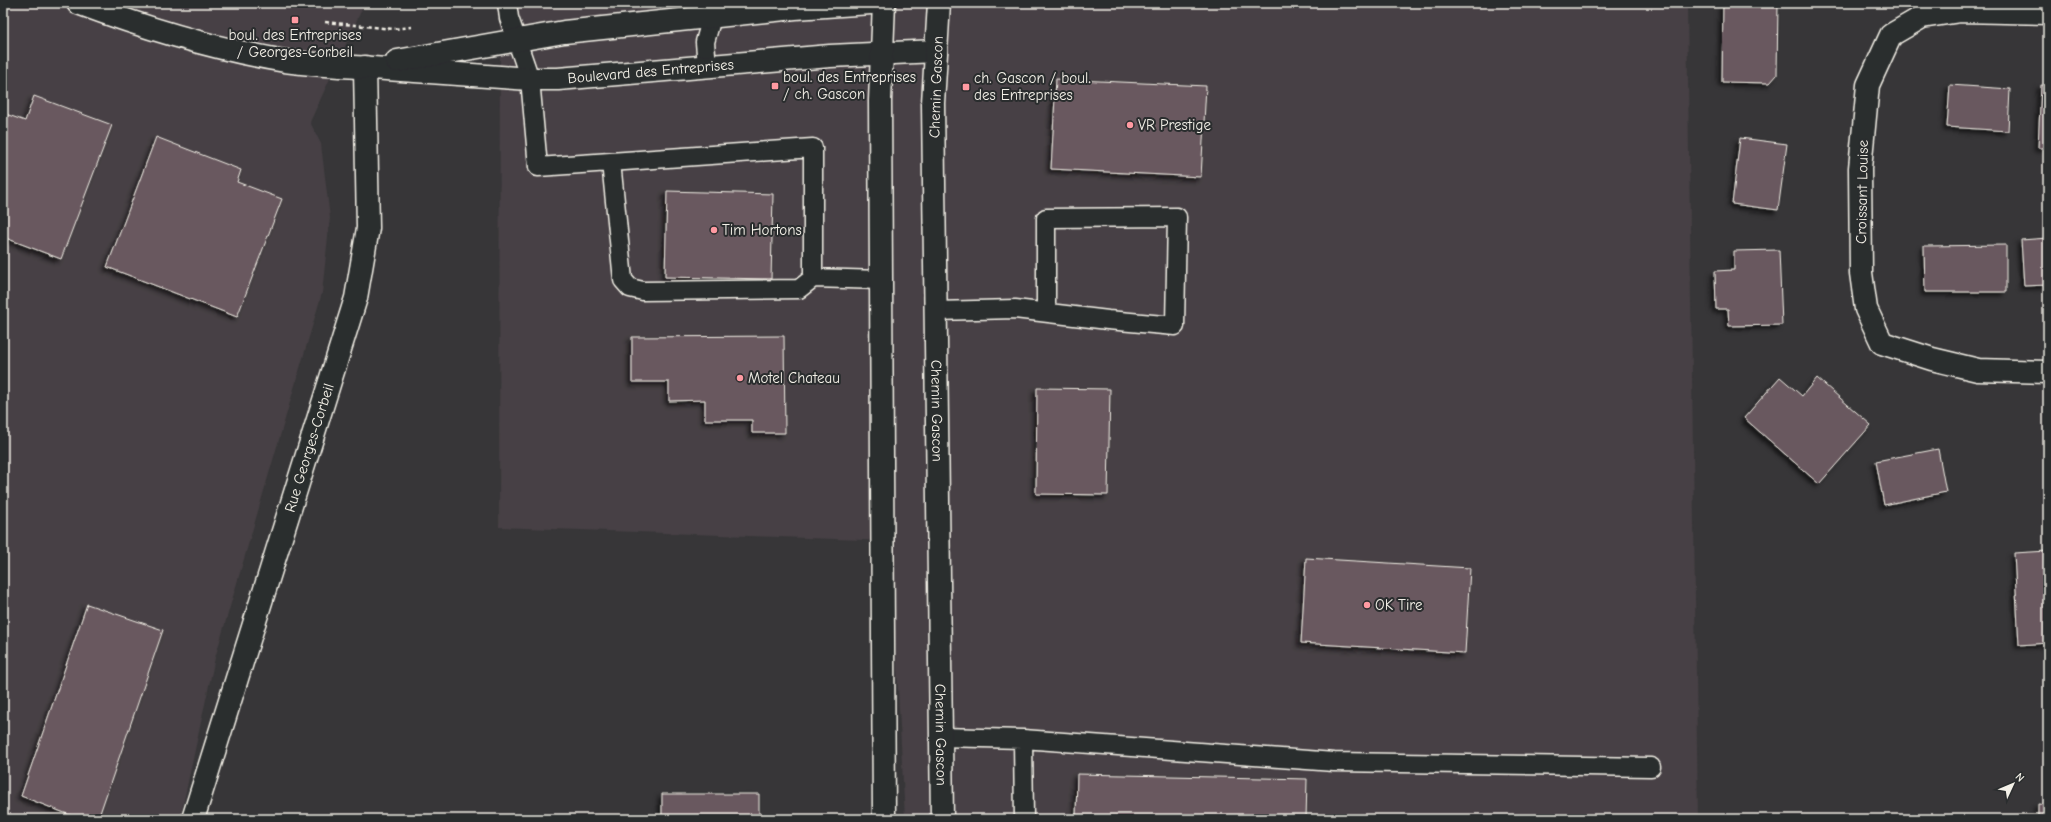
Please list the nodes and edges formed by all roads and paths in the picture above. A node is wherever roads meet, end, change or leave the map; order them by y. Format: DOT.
graph roads {
  1 [pos="78,3"];
  2 [pos="507,3"];
  3 [pos="872,3"];
  4 [pos="884,3"];
  5 [pos="939,3"];
  6 [pos="712,10"];
  7 [pos="2048,13"];
  8 [pos="517,40"];
  9 [pos="936,51"];
  10 [pos="881,52"];
  11 [pos="707,66"];
  12 [pos="364,67"];
  13 [pos="530,79"];
  14 [pos="611,162"];
  15 [pos="813,278"];
  16 [pos="881,280"];
  17 [pos="936,311"];
  18 [pos="1046,312"];
  19 [pos="2048,372"];
  20 [pos="940,737"];
  21 [pos="1023,739"];
  22 [pos="1651,767"];
  23 [pos="193,819"];
  24 [pos="884,819"];
  25 [pos="942,819"];
  26 [pos="1024,819"];
  1 -- 12 [label="street, Boulevard des Entreprises"];
  2 -- 8 [label="lane"];
  3 -- 6 [label="street, Boulevard des Entreprises"];
  4 -- 10 [label="street"];
  5 -- 9 [label="street, Chemin Gascon"];
  6 -- 8 [label="street, Boulevard des Entreprises"];
  6 -- 11 [label="lane"];
  7 -- 19 [label="street, Croissant Louise"];
  8 -- 12 [label="street, Boulevard des Entreprises"];
  8 -- 13 [label="lane"];
  9 -- 10 [label="street, Boulevard des Entreprises"];
  9 -- 17 [label="street, Chemin Gascon"];
  10 -- 11 [label="street, Boulevard des Entreprises"];
  10 -- 16 [label="street"];
  11 -- 13 [label="street, Boulevard des Entreprises"];
  12 -- 13 [label="street, Boulevard des Entreprises"];
  12 -- 23 [label="street, Rue Georges-Corbeil"];
  13 -- 14 [label="lane"];
  14 -- 15 [label="lane"];
  14 -- 15 [label="lane"];
  15 -- 16 [label="lane"];
  16 -- 24 [label="street"];
  17 -- 18 [label="lane"];
  17 -- 20 [label="street, Chemin Gascon"];
  18 -- 18 [label="lane"];
  20 -- 21 [label="lane"];
  20 -- 25 [label="street, Chemin Gascon"];
  21 -- 22 [label="lane"];
  21 -- 26 [label="lane"];
}
